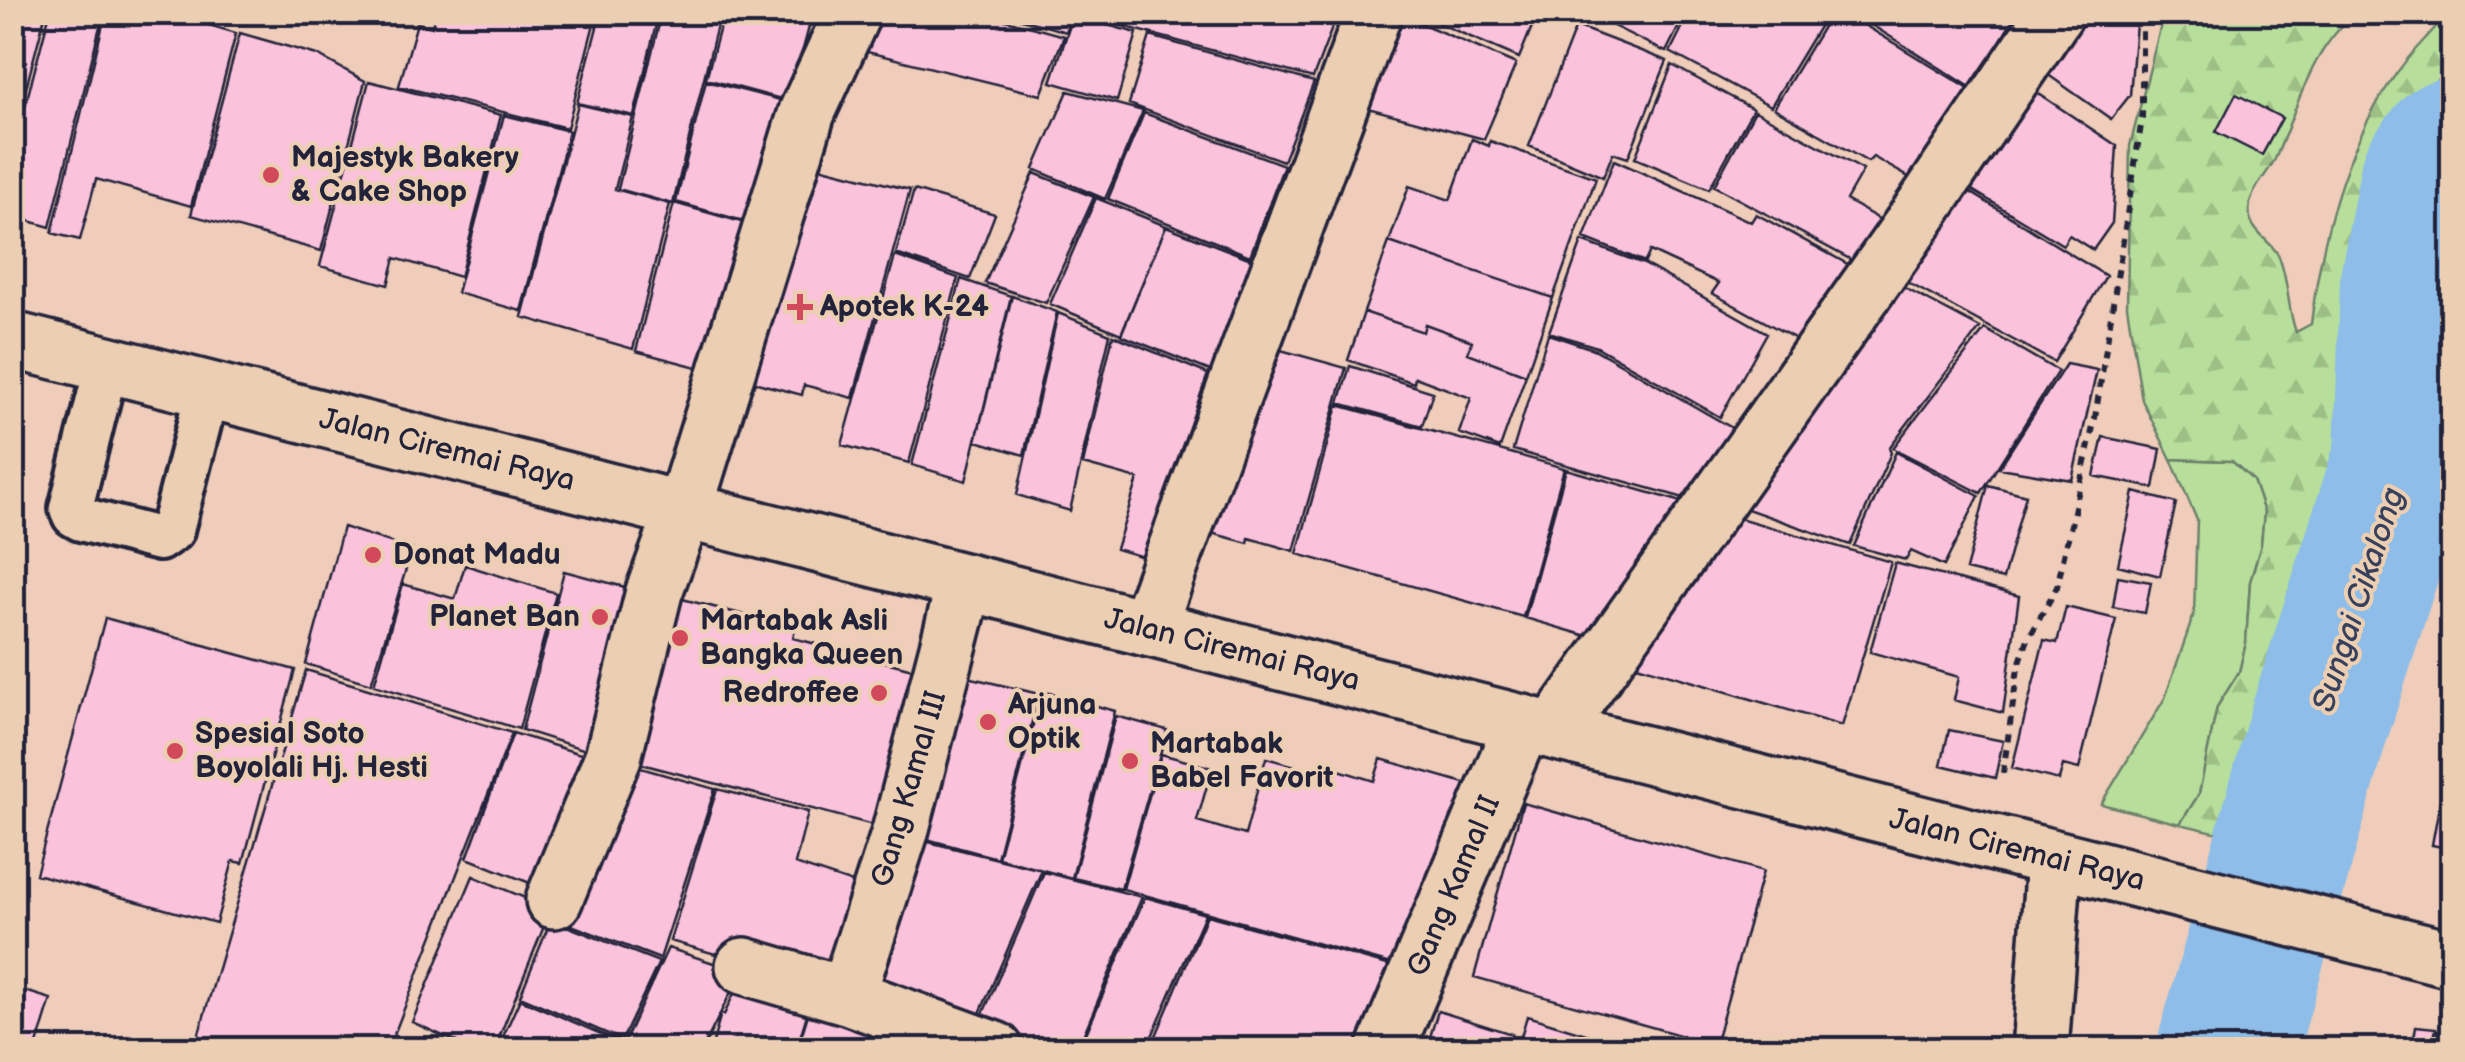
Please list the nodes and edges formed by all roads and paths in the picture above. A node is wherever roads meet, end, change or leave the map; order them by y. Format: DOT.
graph roads {
  1 [pos="853,12"];
  2 [pos="1374,12"];
  3 [pos="2056,12"];
  4 [pos="2142,12"];
  5 [pos="12,340"];
  6 [pos="107,364"];
  7 [pos="208,389"];
  8 [pos="684,510"];
  9 [pos="965,582"];
  10 [pos="1147,628"];
  11 [pos="1538,727"];
  12 [pos="1990,844"];
  13 [pos="2070,864"];
  14 [pos="554,900"];
  15 [pos="2452,959"];
  16 [pos="744,966"];
  17 [pos="847,996"];
  18 [pos="995,1050"];
  19 [pos="1385,1050"];
  20 [pos="2040,1050"];
  1 -- 8 [label="street"];
  2 -- 10 [label="street"];
  3 -- 11 [label="street, Gang Kamal II"];
  4 -- 12 [label="path"];
  5 -- 6 [label="street, Jalan Ciremai Raya"];
  6 -- 7 [label="street, Jalan Ciremai Raya"];
  6 -- 7 [label="lane"];
  7 -- 8 [label="street, Jalan Ciremai Raya"];
  8 -- 9 [label="street, Jalan Ciremai Raya"];
  8 -- 14 [label="street"];
  9 -- 10 [label="street, Jalan Ciremai Raya"];
  9 -- 17 [label="street, Gang Kamal III"];
  10 -- 11 [label="street, Jalan Ciremai Raya"];
  11 -- 12 [label="street, Jalan Ciremai Raya"];
  11 -- 19 [label="street, Gang Kamal II"];
  12 -- 13 [label="street, Jalan Ciremai Raya"];
  13 -- 15 [label="street, Jalan Ciremai Raya"];
  13 -- 20 [label="street"];
  16 -- 17 [label="street"];
  17 -- 18 [label="street"];
}
